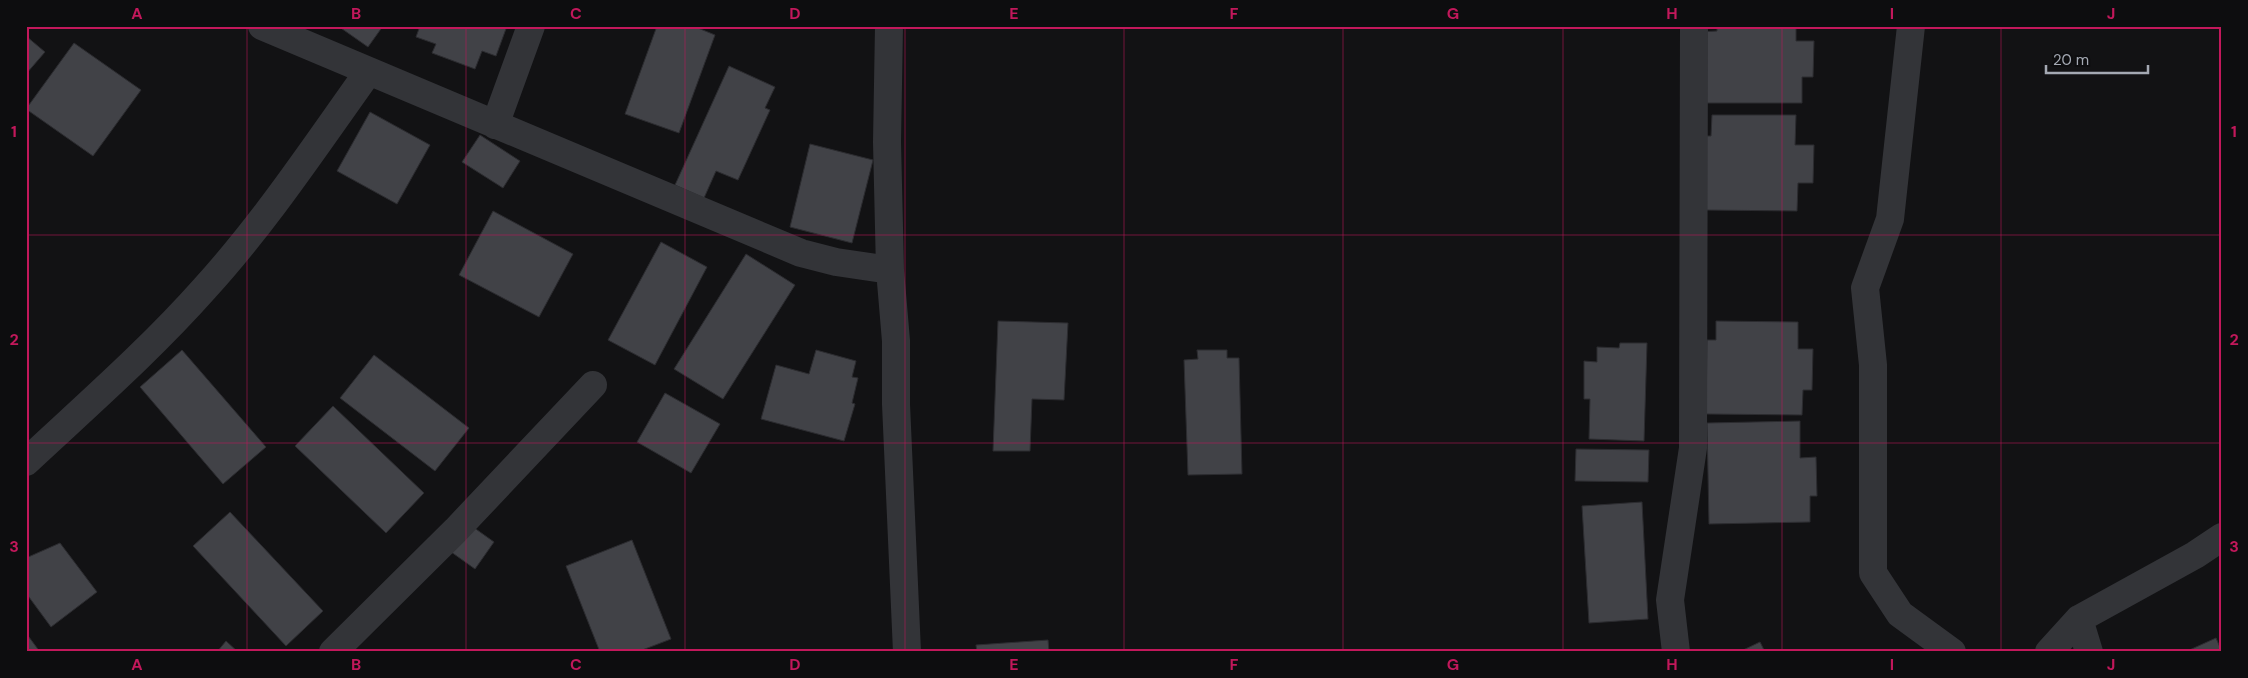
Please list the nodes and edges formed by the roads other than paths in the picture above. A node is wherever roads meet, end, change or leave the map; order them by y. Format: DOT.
graph roads {
  1 [pos="262,26"];
  2 [pos="531,26"];
  3 [pos="889,26"];
  4 [pos="1694,26"];
  5 [pos="1911,26"];
  6 [pos="369,71"];
  7 [pos="495,124"];
  8 [pos="890,270"];
  9 [pos="593,385"];
  10 [pos="26,462"];
  11 [pos="2222,537"];
  12 [pos="2079,619"];
  13 [pos="333,652"];
  14 [pos="906,652"];
  15 [pos="1676,652"];
  16 [pos="1952,652"];
  17 [pos="2049,652"];
  18 [pos="2089,652"];
  1 -- 6 [label="street"];
  2 -- 7 [label="street"];
  3 -- 8 [label="street"];
  4 -- 15 [label="street"];
  5 -- 16 [label="street"];
  6 -- 7 [label="street"];
  6 -- 10 [label="street"];
  7 -- 8 [label="street"];
  8 -- 14 [label="street"];
  9 -- 13 [label="street"];
  11 -- 12 [label="street"];
  12 -- 17 [label="street"];
  12 -- 18 [label="street"];
}
